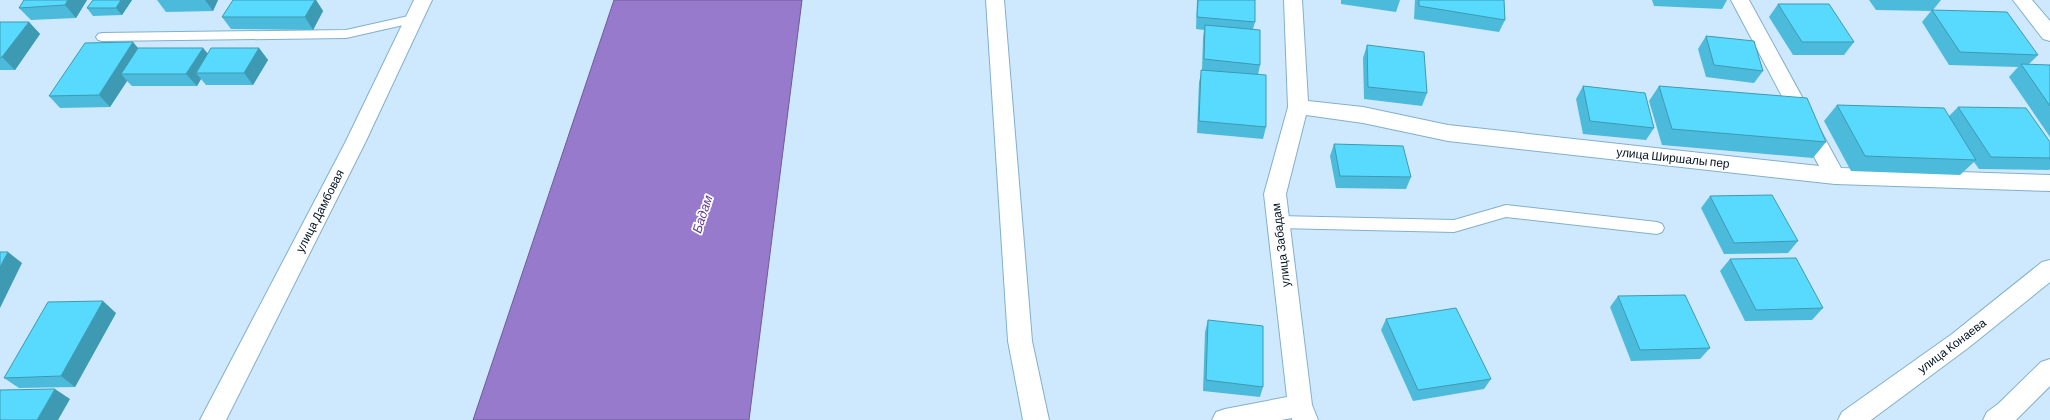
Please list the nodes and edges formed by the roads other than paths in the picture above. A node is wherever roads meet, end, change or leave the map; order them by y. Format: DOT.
graph roads {
  1 [pos="423,0"];
  2 [pos="995,0"];
  3 [pos="1293,0"];
  4 [pos="1740,0"];
  5 [pos="2022,0"];
  6 [pos="413,19"];
  7 [pos="2050,34"];
  8 [pos="102,37"];
  9 [pos="1298,107"];
  10 [pos="1835,176"];
  11 [pos="2050,182"];
  12 [pos="1278,222"];
  13 [pos="1657,228"];
  14 [pos="2050,269"];
  15 [pos="2050,370"];
  16 [pos="1303,413"];
  17 [pos="213,420"];
  18 [pos="1036,420"];
  19 [pos="1225,420"];
  20 [pos="1852,420"];
  21 [pos="1996,420"];
  1 -- 6 [label="street, улица Дамбовая"];
  2 -- 18 [label="street"];
  3 -- 9 [label="street, улица Забадам"];
  4 -- 10 [label="street"];
  5 -- 7 [label="street"];
  6 -- 8 [label="lane"];
  6 -- 17 [label="street, улица Дамбовая"];
  9 -- 10 [label="street, улица Ширшалы пер"];
  9 -- 12 [label="street, улица Забадам"];
  10 -- 11 [label="street, улица Ширшалы пер"];
  12 -- 13 [label="lane"];
  12 -- 16 [label="street, улица Забадам"];
  14 -- 20 [label="street, улица Конаева"];
  15 -- 21 [label="street"];
  16 -- 19 [label="street"];
}
